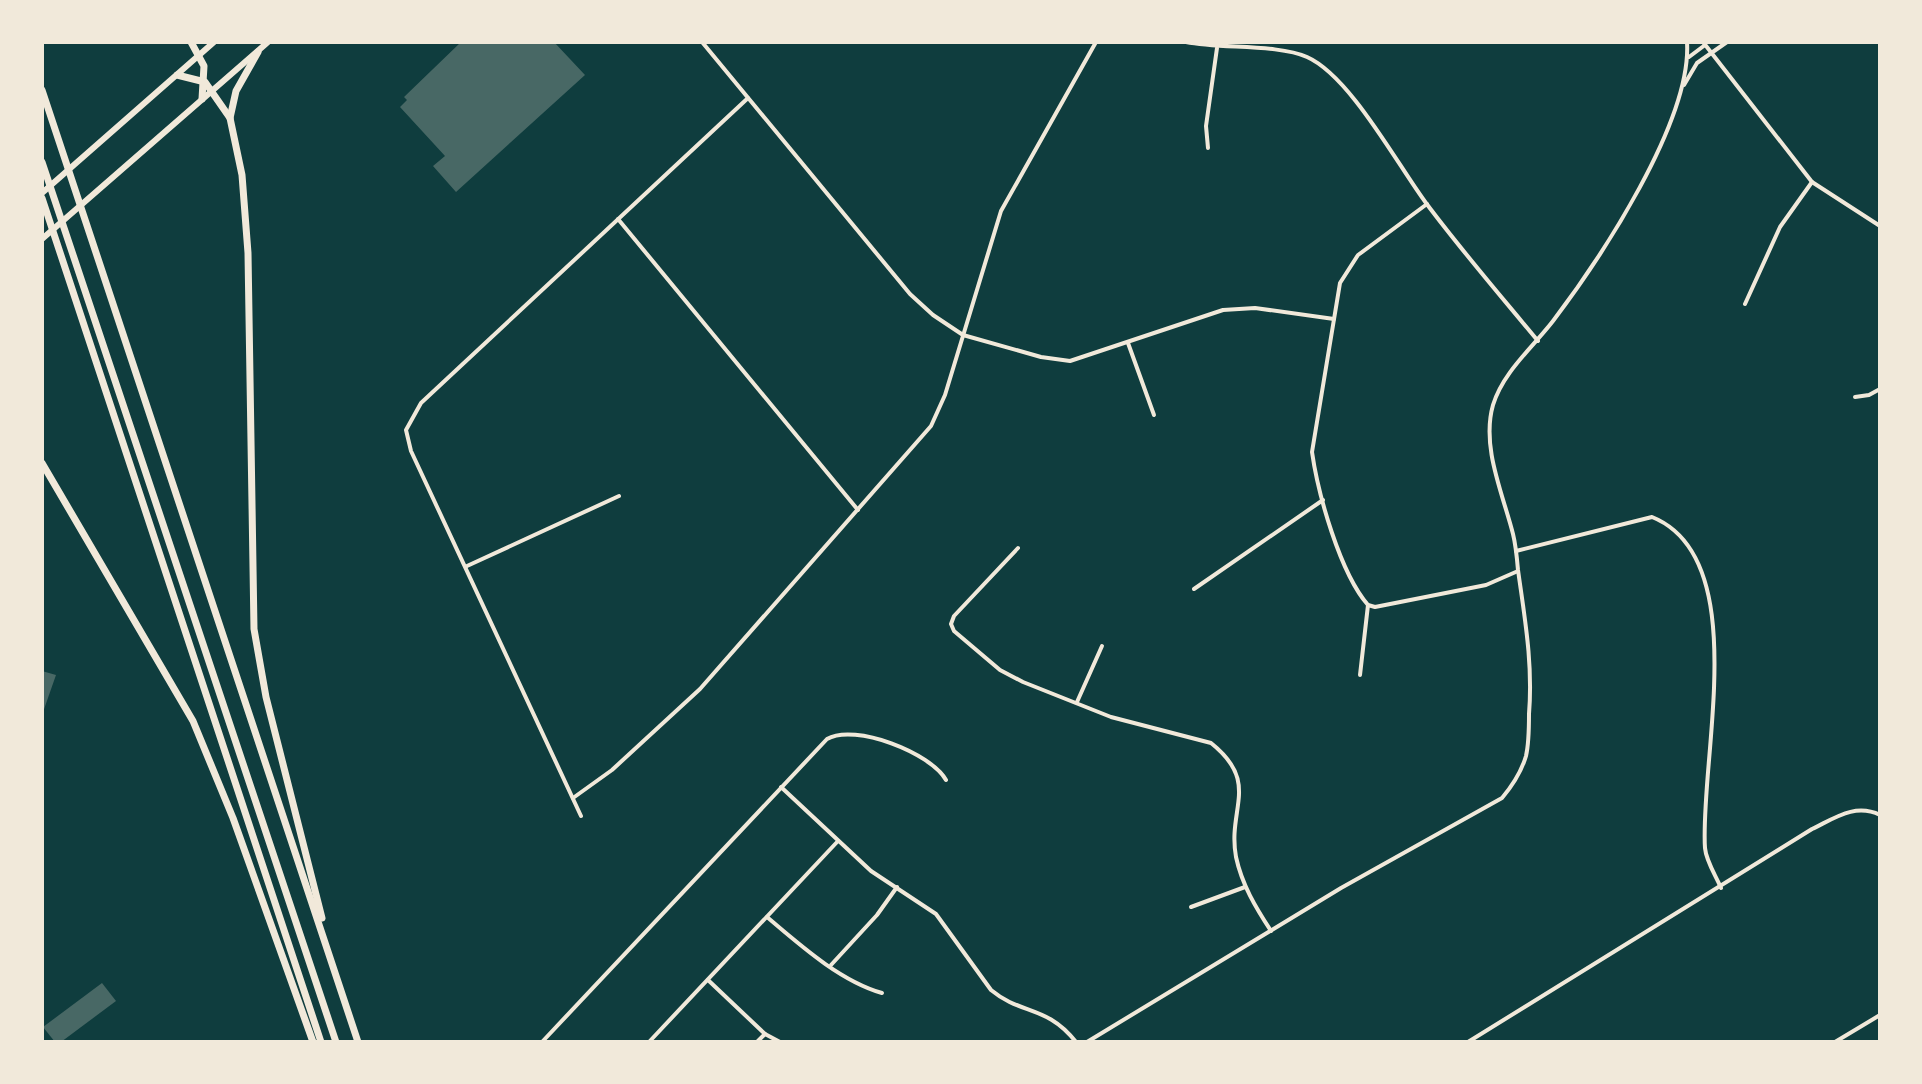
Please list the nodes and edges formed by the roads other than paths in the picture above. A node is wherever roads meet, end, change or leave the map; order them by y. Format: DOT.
graph roads {
  1 [pos="191,42"];
  2 [pos="214,42"];
  3 [pos="268,42"];
  4 [pos="702,42"];
  5 [pos="1096,42"];
  6 [pos="1186,42"];
  7 [pos="1687,42"];
  8 [pos="1727,42"];
  9 [pos="1704,44"];
  10 [pos="1217,48"];
  11 [pos="258,52"];
  12 [pos="1711,53"];
  13 [pos="200,55"];
  14 [pos="1688,59"];
  15 [pos="177,75"];
  16 [pos="205,82"];
  17 [pos="42,90"];
  18 [pos="212,90"];
  19 [pos="1680,90"];
  20 [pos="748,98"];
  21 [pos="202,99"];
  22 [pos="230,118"];
  23 [pos="1208,148"];
  24 [pos="42,162"];
  25 [pos="1812,182"];
  26 [pos="42,195"];
  27 [pos="1427,204"];
  28 [pos="618,219"];
  29 [pos="1880,226"];
  30 [pos="42,239"];
  31 [pos="1745,304"];
  32 [pos="1334,319"];
  33 [pos="963,335"];
  34 [pos="1538,341"];
  35 [pos="1128,343"];
  36 [pos="1880,389"];
  37 [pos="1855,397"];
  38 [pos="1154,415"];
  39 [pos="42,463"];
  40 [pos="619,496"];
  41 [pos="1323,500"];
  42 [pos="858,511"];
  43 [pos="1018,548"];
  44 [pos="1516,551"];
  45 [pos="467,566"];
  46 [pos="1518,571"];
  47 [pos="1194,589"];
  48 [pos="1368,605"];
  49 [pos="1102,646"];
  50 [pos="1360,675"];
  51 [pos="1077,703"];
  52 [pos="946,780"];
  53 [pos="781,787"];
  54 [pos="573,798"];
  55 [pos="1880,815"];
  56 [pos="581,816"];
  57 [pos="838,841"];
  58 [pos="897,887"];
  59 [pos="1245,887"];
  60 [pos="1721,888"];
  61 [pos="1191,907"];
  62 [pos="767,917"];
  63 [pos="1271,931"];
  64 [pos="831,965"];
  65 [pos="336,976"];
  66 [pos="708,980"];
  67 [pos="882,993"];
  68 [pos="1880,1015"];
  69 [pos="765,1034"];
  70 [pos="313,1042"];
  71 [pos="321,1042"];
  72 [pos="336,1042"];
  73 [pos="358,1042"];
  74 [pos="542,1042"];
  75 [pos="649,1042"];
  76 [pos="757,1042"];
  77 [pos="780,1042"];
  78 [pos="1076,1042"];
  79 [pos="1087,1042"];
  80 [pos="1468,1042"];
  81 [pos="1835,1042"];
  1 -- 13 [label="highway"];
  2 -- 13 [label="main road"];
  3 -- 11 [label="main road"];
  4 -- 20 [label="street"];
  5 -- 33 [label="street"];
  6 -- 10 [label="street"];
  7 -- 14 [label="street"];
  8 -- 12 [label="street"];
  9 -- 12 [label="street"];
  9 -- 14 [label="street"];
  10 -- 23 [label="street"];
  10 -- 27 [label="street"];
  11 -- 18 [label="main road"];
  11 -- 22 [label="highway"];
  12 -- 19 [label="street"];
  12 -- 25 [label="street"];
  13 -- 15 [label="main road"];
  13 -- 16 [label="highway"];
  14 -- 19 [label="street"];
  15 -- 16 [label="highway"];
  15 -- 26 [label="main road"];
  16 -- 18 [label="highway"];
  16 -- 21 [label="highway"];
  17 -- 65 [label="highway"];
  18 -- 21 [label="main road"];
  18 -- 22 [label="highway"];
  19 -- 34 [label="street"];
  20 -- 28 [label="street"];
  20 -- 33 [label="street"];
  21 -- 30 [label="main road"];
  22 -- 65 [label="highway"];
  24 -- 72 [label="highway"];
  25 -- 29 [label="street"];
  25 -- 31 [label="street"];
  26 -- 71 [label="highway"];
  27 -- 32 [label="street"];
  27 -- 34 [label="street"];
  28 -- 42 [label="street"];
  28 -- 45 [label="street"];
  32 -- 35 [label="street"];
  32 -- 41 [label="street"];
  33 -- 35 [label="street"];
  33 -- 42 [label="street"];
  34 -- 44 [label="street"];
  35 -- 38 [label="street"];
  36 -- 37 [label="street"];
  39 -- 70 [label="highway"];
  40 -- 45 [label="street"];
  41 -- 47 [label="street"];
  41 -- 48 [label="street"];
  42 -- 54 [label="street"];
  43 -- 51 [label="street"];
  44 -- 46 [label="street"];
  44 -- 60 [label="street"];
  45 -- 54 [label="street"];
  46 -- 48 [label="street"];
  46 -- 63 [label="street"];
  48 -- 50 [label="street"];
  49 -- 51 [label="street"];
  51 -- 59 [label="street"];
  52 -- 53 [label="street"];
  53 -- 57 [label="street"];
  53 -- 74 [label="street"];
  54 -- 56 [label="street"];
  55 -- 60 [label="street"];
  57 -- 58 [label="street"];
  57 -- 62 [label="street"];
  58 -- 64 [label="street"];
  58 -- 78 [label="street"];
  59 -- 61 [label="street"];
  59 -- 63 [label="street"];
  60 -- 80 [label="street"];
  62 -- 64 [label="street"];
  62 -- 66 [label="street"];
  63 -- 79 [label="street"];
  64 -- 67 [label="street"];
  65 -- 73 [label="highway"];
  66 -- 69 [label="street"];
  66 -- 75 [label="street"];
  68 -- 81 [label="street"];
  69 -- 76 [label="street"];
  69 -- 77 [label="street"];
}
